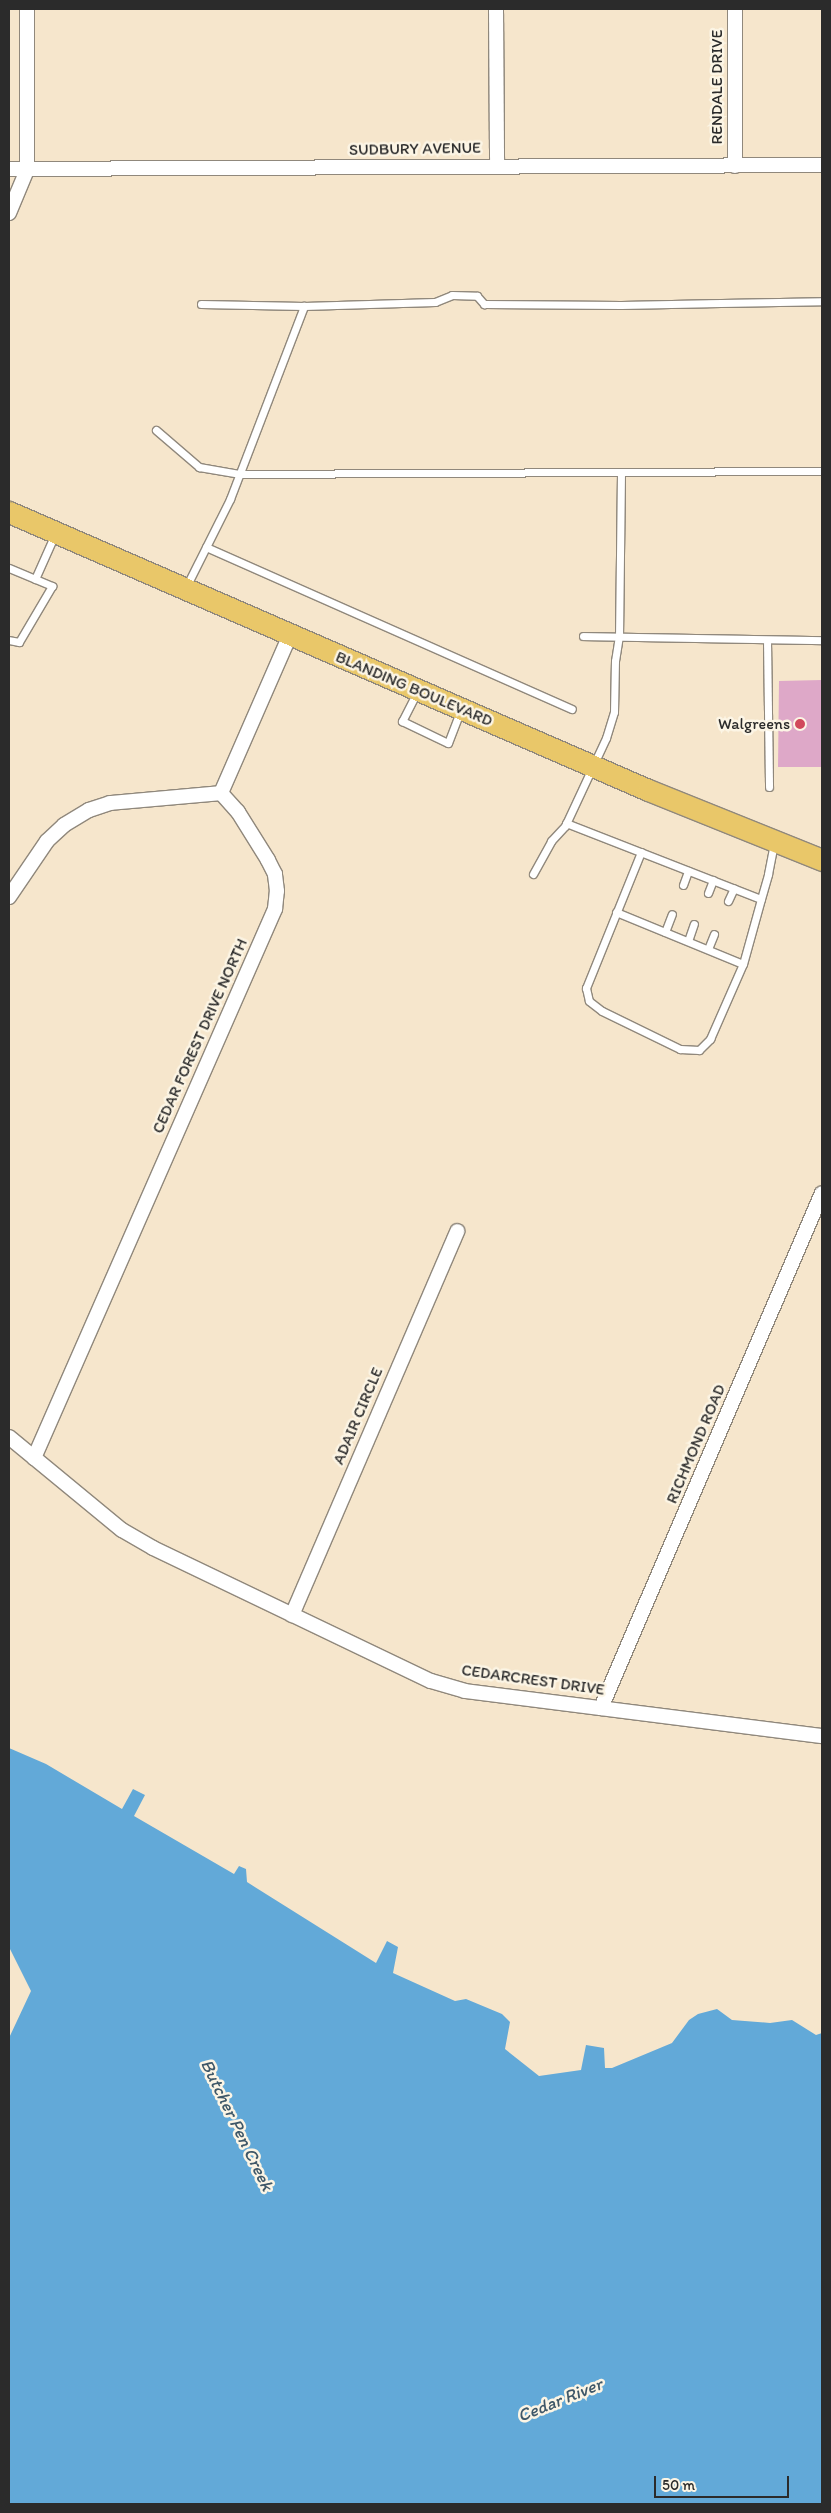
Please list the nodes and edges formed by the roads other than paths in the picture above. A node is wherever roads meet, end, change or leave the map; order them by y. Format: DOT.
graph roads {
  1 [pos="27,9"];
  2 [pos="496,9"];
  3 [pos="735,9"];
  4 [pos="822,165"];
  5 [pos="497,166"];
  6 [pos="735,166"];
  7 [pos="9,169"];
  8 [pos="27,170"];
  9 [pos="9,213"];
  10 [pos="822,301"];
  11 [pos="201,304"];
  12 [pos="304,306"];
  13 [pos="156,430"];
  14 [pos="822,471"];
  15 [pos="620,472"];
  16 [pos="240,474"];
  17 [pos="9,512"];
  18 [pos="56,532"];
  19 [pos="206,547"];
  20 [pos="9,568"];
  21 [pos="35,579"];
  22 [pos="185,589"];
  23 [pos="290,635"];
  24 [pos="583,636"];
  25 [pos="619,637"];
  26 [pos="9,640"];
  27 [pos="767,640"];
  28 [pos="822,640"];
  29 [pos="418,690"];
  30 [pos="462,709"];
  31 [pos="572,709"];
  32 [pos="593,766"];
  33 [pos="769,788"];
  34 [pos="221,793"];
  35 [pos="566,823"];
  36 [pos="774,841"];
  37 [pos="641,852"];
  38 [pos="822,860"];
  39 [pos="688,871"];
  40 [pos="533,874"];
  41 [pos="712,880"];
  42 [pos="683,885"];
  43 [pos="734,888"];
  44 [pos="708,893"];
  45 [pos="9,897"];
  46 [pos="761,899"];
  47 [pos="728,901"];
  48 [pos="616,912"];
  49 [pos="672,914"];
  50 [pos="694,924"];
  51 [pos="665,932"];
  52 [pos="714,934"];
  53 [pos="688,941"];
  54 [pos="708,949"];
  55 [pos="743,964"];
  56 [pos="822,1193"];
  57 [pos="457,1231"];
  58 [pos="9,1437"];
  59 [pos="34,1458"];
  60 [pos="292,1615"];
  61 [pos="601,1708"];
  62 [pos="822,1736"];
  1 -- 8 [label="street"];
  2 -- 5 [label="street"];
  3 -- 6 [label="street, RENDALE DRIVE"];
  4 -- 6 [label="street, SUDBURY AVENUE"];
  5 -- 6 [label="street, SUDBURY AVENUE"];
  5 -- 8 [label="street, SUDBURY AVENUE"];
  7 -- 8 [label="street, SUDBURY AVENUE"];
  8 -- 9 [label="street"];
  10 -- 12 [label="lane"];
  11 -- 12 [label="lane"];
  12 -- 16 [label="lane"];
  13 -- 16 [label="lane"];
  14 -- 15 [label="lane"];
  15 -- 16 [label="lane"];
  15 -- 25 [label="lane"];
  16 -- 19 [label="lane"];
  17 -- 18 [label="main road, BLANDING BOULEVARD"];
  18 -- 21 [label="lane"];
  18 -- 22 [label="main road, BLANDING BOULEVARD"];
  19 -- 22 [label="lane"];
  19 -- 31 [label="lane"];
  20 -- 21 [label="lane"];
  21 -- 26 [label="lane"];
  22 -- 23 [label="main road, BLANDING BOULEVARD"];
  23 -- 29 [label="main road, BLANDING BOULEVARD"];
  23 -- 34 [label="street"];
  24 -- 25 [label="lane"];
  25 -- 27 [label="lane"];
  25 -- 32 [label="lane"];
  27 -- 28 [label="lane"];
  27 -- 33 [label="lane"];
  29 -- 30 [label="main road, BLANDING BOULEVARD"];
  29 -- 30 [label="lane"];
  30 -- 32 [label="main road, BLANDING BOULEVARD"];
  32 -- 35 [label="lane"];
  32 -- 36 [label="main road, BLANDING BOULEVARD"];
  34 -- 45 [label="street"];
  34 -- 59 [label="street, CEDAR FOREST DRIVE NORTH"];
  35 -- 37 [label="lane"];
  35 -- 40 [label="lane"];
  36 -- 38 [label="main road, BLANDING BOULEVARD"];
  36 -- 46 [label="lane"];
  37 -- 39 [label="lane"];
  37 -- 48 [label="lane"];
  39 -- 41 [label="lane"];
  39 -- 42 [label="lane"];
  41 -- 43 [label="lane"];
  41 -- 44 [label="lane"];
  43 -- 46 [label="lane"];
  43 -- 47 [label="lane"];
  46 -- 55 [label="lane"];
  48 -- 51 [label="lane"];
  48 -- 55 [label="lane"];
  49 -- 51 [label="lane"];
  50 -- 53 [label="lane"];
  51 -- 53 [label="lane"];
  52 -- 54 [label="lane"];
  53 -- 54 [label="lane"];
  54 -- 55 [label="lane"];
  56 -- 61 [label="street, RICHMOND ROAD"];
  57 -- 60 [label="street, ADAIR CIRCLE"];
  58 -- 59 [label="street, CEDARCREST DRIVE"];
  59 -- 60 [label="street, CEDARCREST DRIVE"];
  60 -- 61 [label="street, CEDARCREST DRIVE"];
  61 -- 62 [label="street, CEDARCREST DRIVE"];
}
